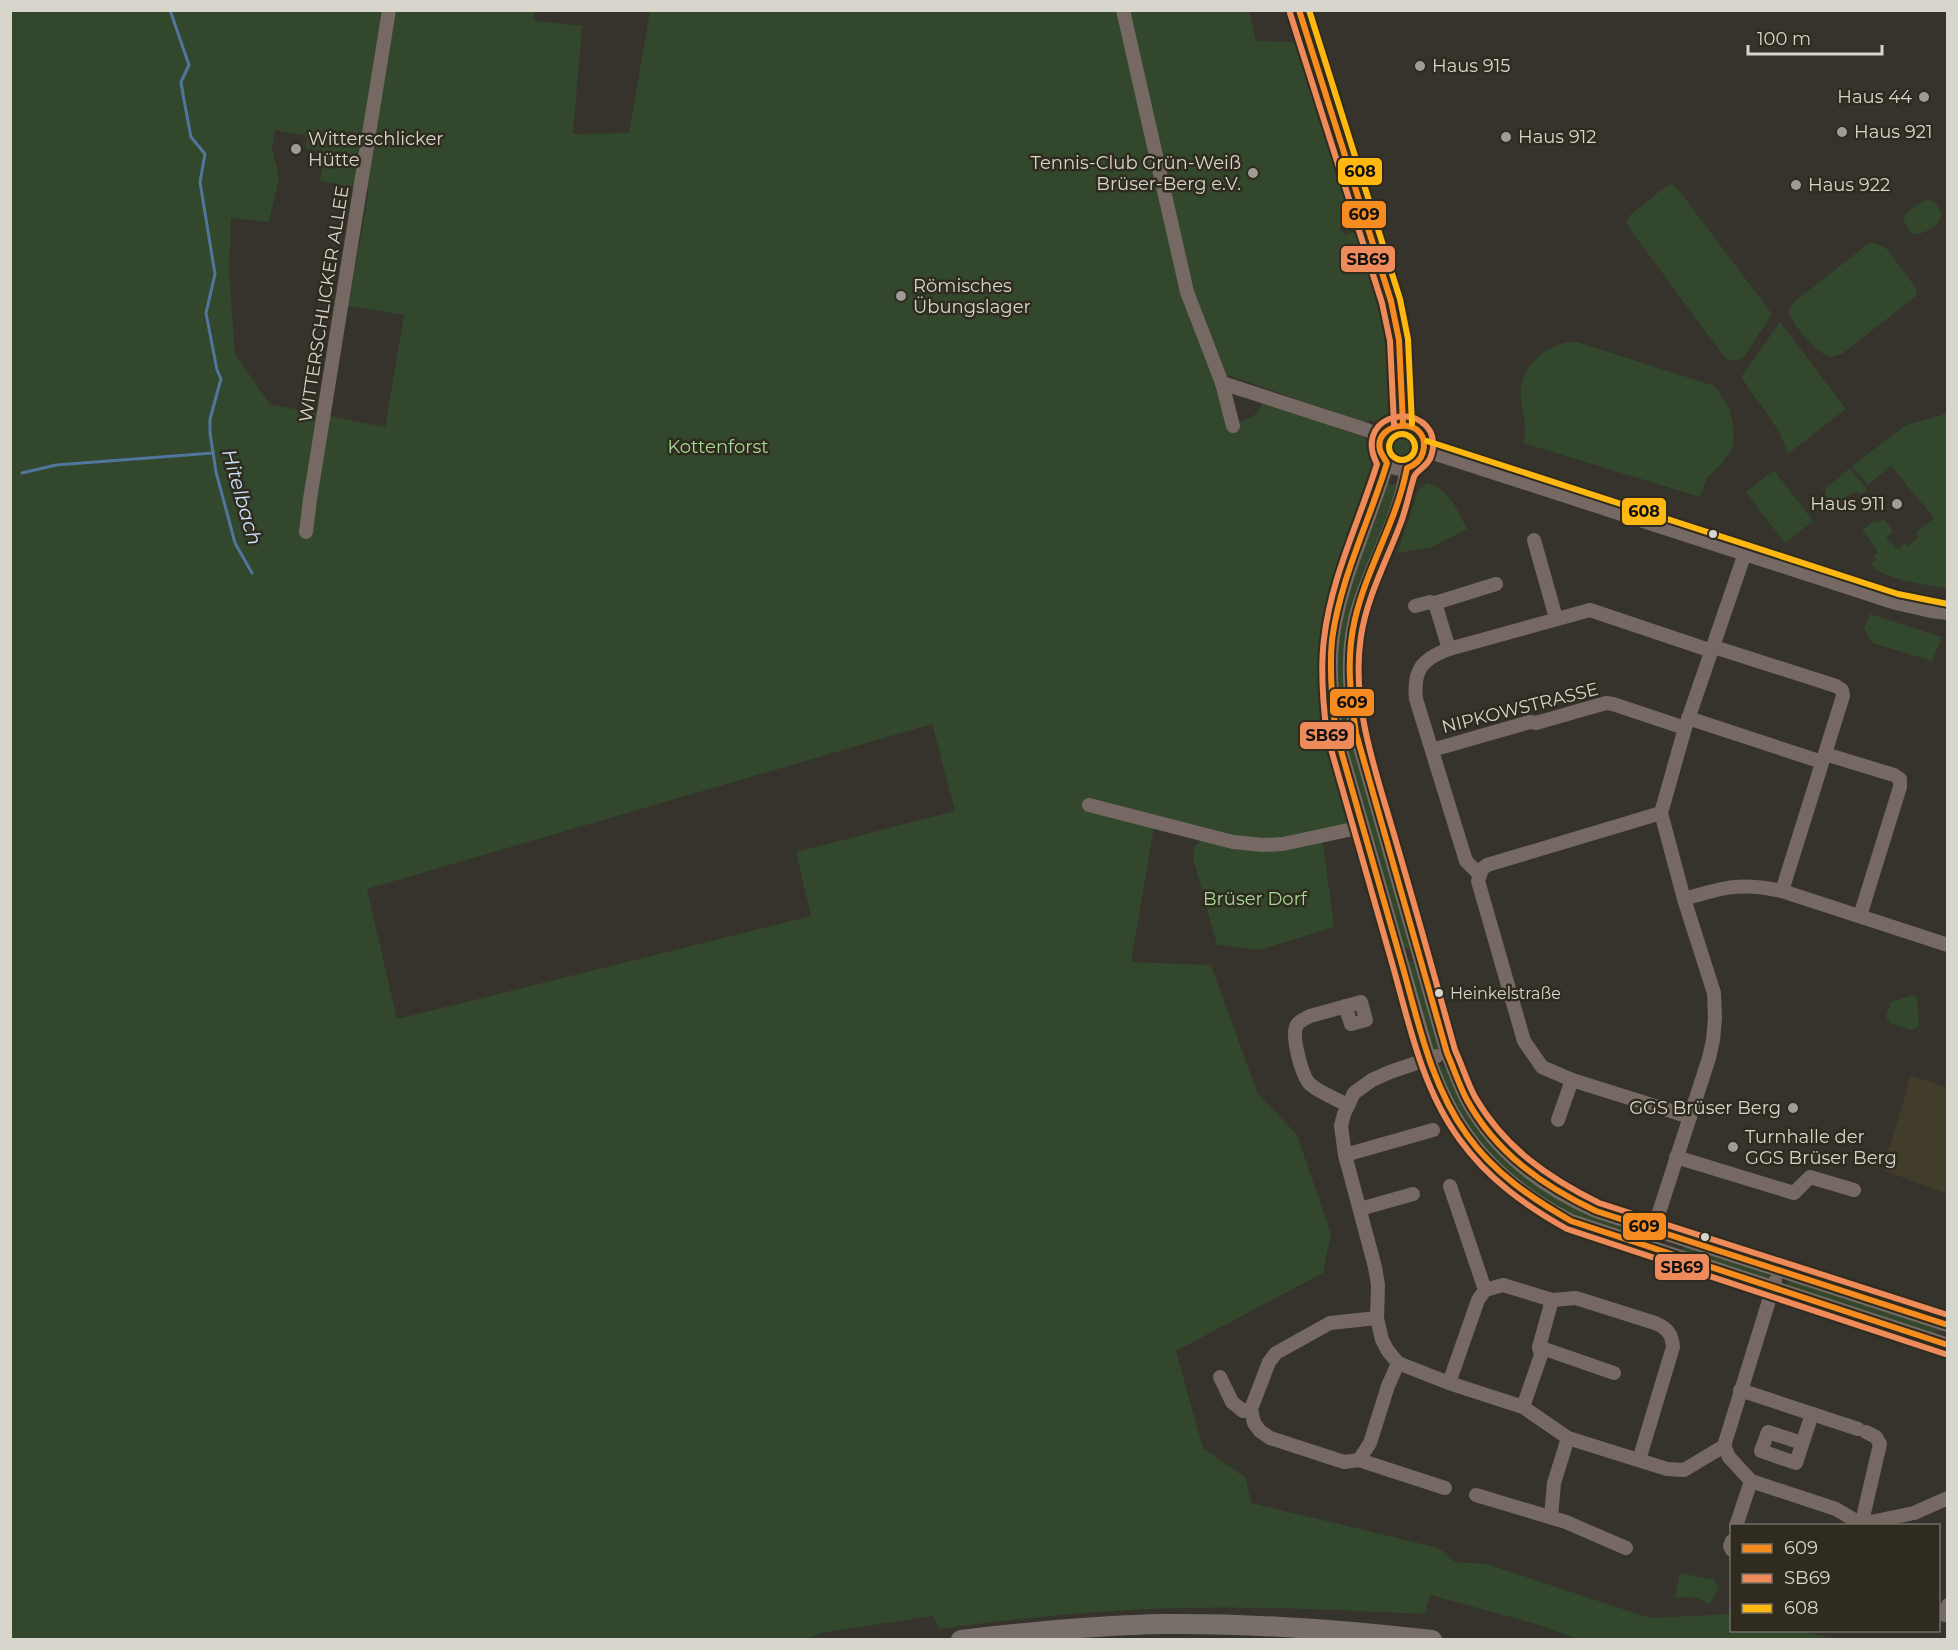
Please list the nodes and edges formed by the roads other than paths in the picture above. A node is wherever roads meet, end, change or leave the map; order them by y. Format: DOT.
graph roads {
  1 [pos="389,10"];
  2 [pos="1123,10"];
  3 [pos="1299,10"];
  4 [pos="1222,383"];
  5 [pos="1403,424"];
  6 [pos="1233,426"];
  7 [pos="1382,437"];
  8 [pos="1424,450"];
  9 [pos="1387,463"];
  10 [pos="1407,468"];
  11 [pos="306,532"];
  12 [pos="1534,540"];
  13 [pos="1745,553"];
  14 [pos="1496,584"];
  15 [pos="1434,603"];
  16 [pos="1415,606"];
  17 [pos="1947,613"];
  18 [pos="1556,618"];
  19 [pos="1449,649"];
  20 [pos="1713,649"];
  21 [pos="1687,723"];
  22 [pos="1432,750"];
  23 [pos="1824,758"];
  24 [pos="1089,806"];
  25 [pos="1661,813"];
  26 [pos="1362,827"];
  27 [pos="1479,874"];
  28 [pos="1782,891"];
  29 [pos="1684,899"];
  30 [pos="1860,916"];
  31 [pos="1947,945"];
  32 [pos="1345,1006"];
  33 [pos="1447,1053"];
  34 [pos="1430,1059"];
  35 [pos="1572,1080"];
  36 [pos="1348,1105"];
  37 [pos="1690,1117"];
  38 [pos="1558,1120"];
  39 [pos="1433,1130"];
  40 [pos="1345,1155"];
  41 [pos="1676,1158"];
  42 [pos="1450,1186"];
  43 [pos="1854,1190"];
  44 [pos="1413,1194"];
  45 [pos="1360,1209"];
  46 [pos="1654,1229"];
  47 [pos="1647,1247"];
  48 [pos="1778,1270"];
  49 [pos="1773,1288"];
  50 [pos="1485,1290"];
  51 [pos="1552,1300"];
  52 [pos="1377,1318"];
  53 [pos="1947,1325"];
  54 [pos="1947,1345"];
  55 [pos="1539,1347"];
  56 [pos="1398,1363"];
  57 [pos="1614,1373"];
  58 [pos="1220,1377"];
  59 [pos="1449,1383"];
  60 [pos="1740,1390"];
  61 [pos="1523,1407"];
  62 [pos="1251,1409"];
  63 [pos="1812,1413"];
  64 [pos="1568,1438"];
  65 [pos="1802,1443"];
  66 [pos="1724,1446"];
  67 [pos="1359,1460"];
  68 [pos="1639,1460"];
  69 [pos="1751,1481"];
  70 [pos="1445,1488"];
  71 [pos="1476,1495"];
  72 [pos="1947,1498"];
  73 [pos="1551,1517"];
  74 [pos="1738,1524"];
  75 [pos="1859,1524"];
  76 [pos="1861,1524"];
  77 [pos="1865,1524"];
  78 [pos="1626,1548"];
  79 [pos="961,1640"];
  80 [pos="1432,1640"];
  1 -- 11 [label="street, WITTERSCHLICKER ALLEE"];
  2 -- 4 [label="street"];
  3 -- 5 [label="street"];
  4 -- 6 [label="street"];
  4 -- 7 [label="street"];
  5 -- 7 [label="street"];
  5 -- 8 [label="street"];
  7 -- 9 [label="street"];
  8 -- 10 [label="street"];
  8 -- 13 [label="street"];
  9 -- 10 [label="street"];
  9 -- 26 [label="street"];
  10 -- 33 [label="street"];
  12 -- 18 [label="street"];
  13 -- 17 [label="street"];
  13 -- 20 [label="street"];
  14 -- 15 [label="street"];
  15 -- 16 [label="street"];
  15 -- 19 [label="street"];
  18 -- 19 [label="street"];
  18 -- 20 [label="street"];
  19 -- 22 [label="street"];
  20 -- 21 [label="street"];
  20 -- 23 [label="street"];
  21 -- 22 [label="street, NIPKOWSTRASSE"];
  21 -- 23 [label="street, NIPKOWSTRASSE"];
  21 -- 25 [label="street"];
  22 -- 27 [label="street"];
  23 -- 28 [label="street"];
  23 -- 30 [label="street, NIPKOWSTRASSE"];
  24 -- 26 [label="street"];
  25 -- 27 [label="street"];
  25 -- 29 [label="street"];
  26 -- 34 [label="street"];
  27 -- 35 [label="street"];
  28 -- 29 [label="street"];
  28 -- 30 [label="street"];
  29 -- 37 [label="street"];
  30 -- 31 [label="street"];
  32 -- 36 [label="street"];
  33 -- 34 [label="street"];
  33 -- 46 [label="street"];
  34 -- 36 [label="street"];
  34 -- 47 [label="street"];
  35 -- 37 [label="street"];
  35 -- 38 [label="street"];
  36 -- 40 [label="street"];
  37 -- 41 [label="street"];
  39 -- 40 [label="street"];
  40 -- 45 [label="street"];
  41 -- 43 [label="street"];
  41 -- 46 [label="street"];
  42 -- 50 [label="street"];
  44 -- 45 [label="street"];
  45 -- 52 [label="street"];
  46 -- 47 [label="street"];
  46 -- 48 [label="street"];
  47 -- 49 [label="street"];
  48 -- 49 [label="street"];
  48 -- 53 [label="street"];
  49 -- 54 [label="street"];
  49 -- 60 [label="street"];
  50 -- 51 [label="street"];
  50 -- 59 [label="street"];
  51 -- 55 [label="street"];
  51 -- 68 [label="street"];
  52 -- 56 [label="street"];
  52 -- 62 [label="street"];
  55 -- 57 [label="street"];
  55 -- 61 [label="street"];
  56 -- 59 [label="street"];
  56 -- 67 [label="street"];
  58 -- 62 [label="street"];
  59 -- 61 [label="street"];
  60 -- 63 [label="street"];
  60 -- 66 [label="street"];
  61 -- 64 [label="street"];
  62 -- 67 [label="street"];
  63 -- 65 [label="street"];
  63 -- 76 [label="street"];
  64 -- 68 [label="street"];
  64 -- 73 [label="street"];
  66 -- 68 [label="street"];
  66 -- 69 [label="street"];
  67 -- 70 [label="street"];
  69 -- 74 [label="street"];
  69 -- 75 [label="street"];
  71 -- 73 [label="street"];
  72 -- 77 [label="street"];
  73 -- 78 [label="street"];
  79 -- 80 [label="highway"];
}
